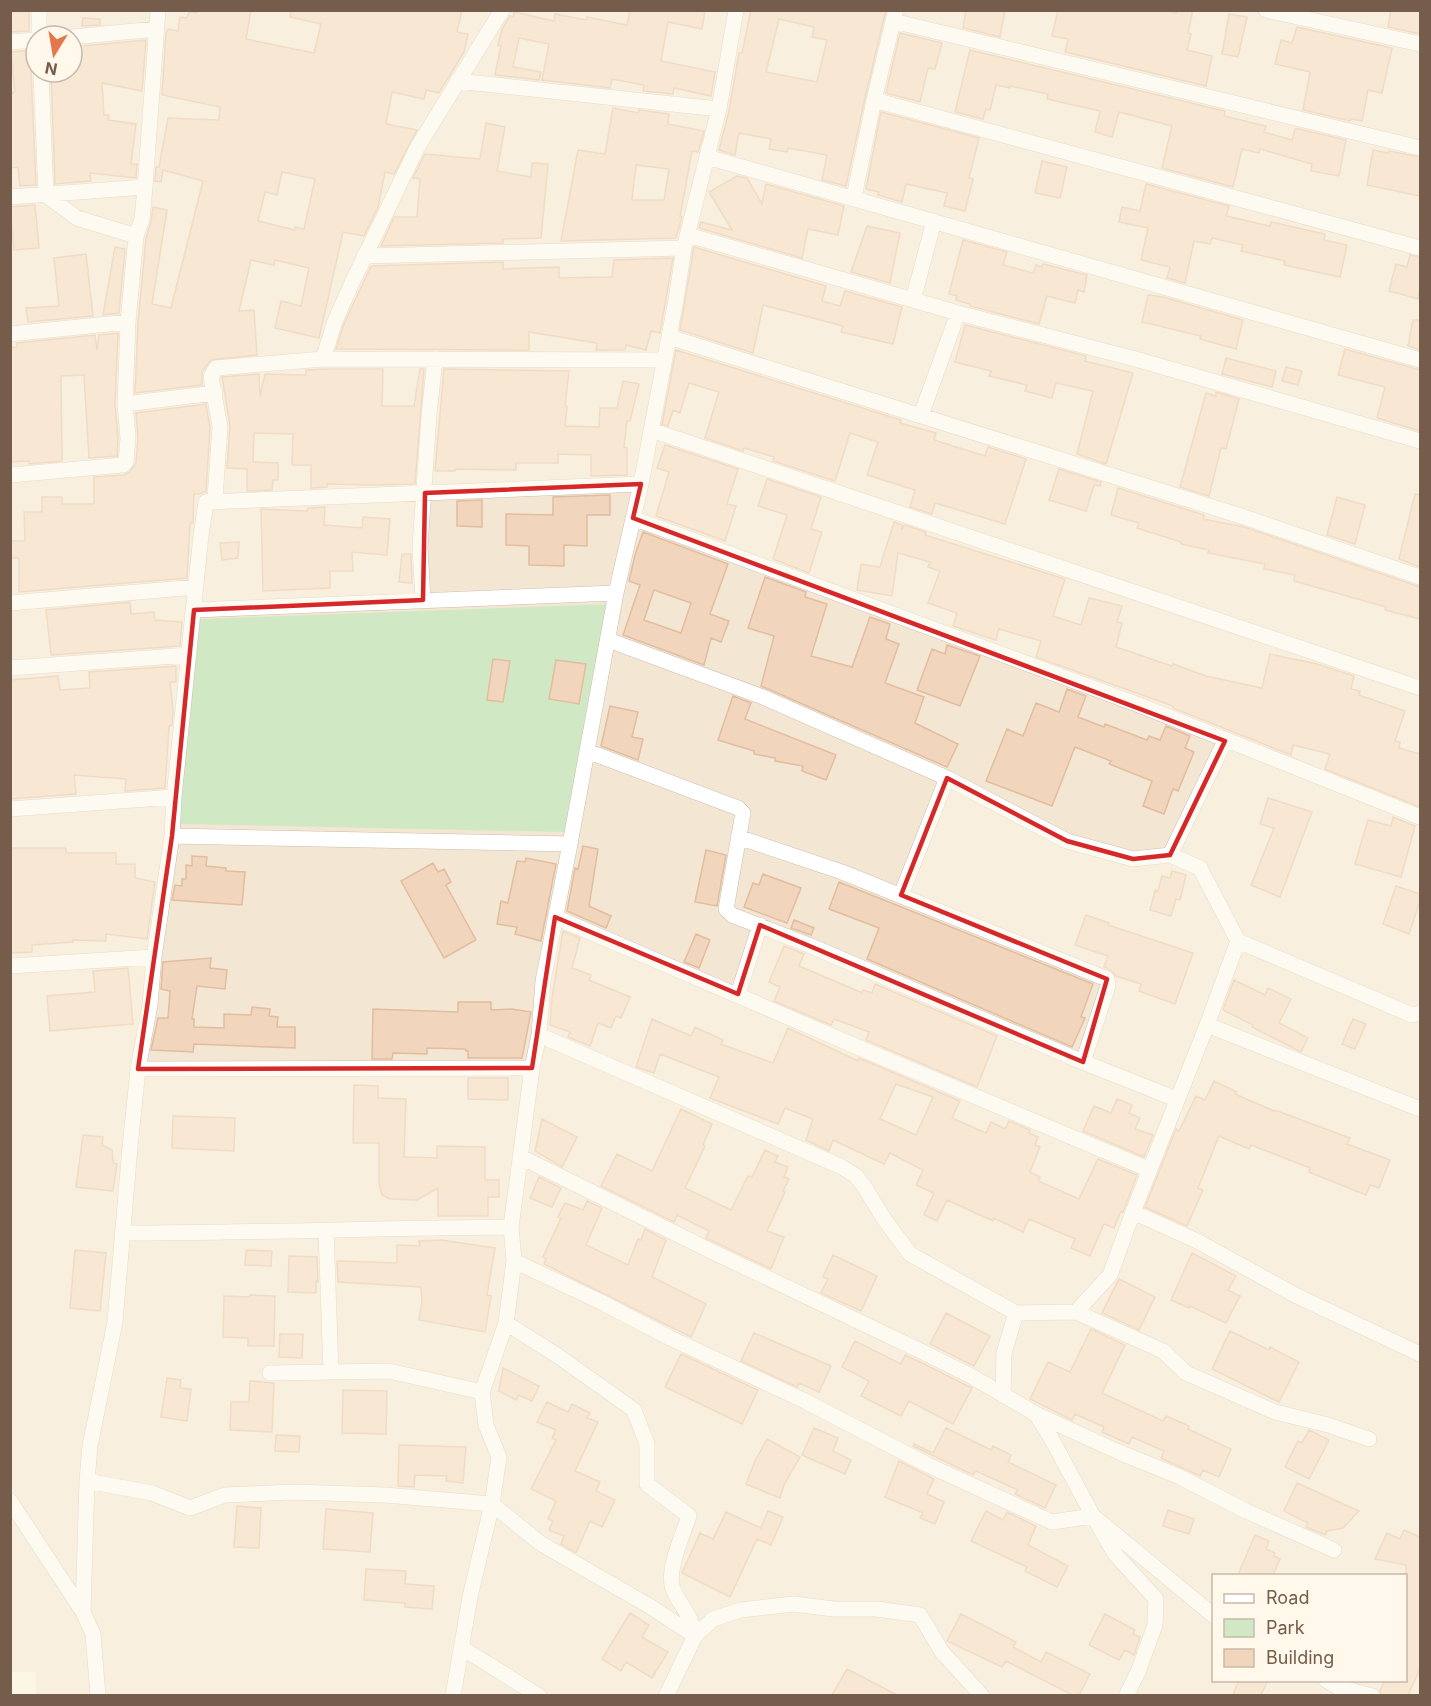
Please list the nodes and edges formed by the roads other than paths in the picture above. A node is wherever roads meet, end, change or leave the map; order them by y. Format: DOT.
graph roads {
  1 [pos="158,10"];
  2 [pos="502,10"];
  3 [pos="736,10"];
  4 [pos="1266,10"];
  5 [pos="895,16"];
  6 [pos="156,29"];
  7 [pos="84,36"];
  8 [pos="1420,44"];
  9 [pos="457,81"];
  10 [pos="41,84"];
  11 [pos="874,100"];
  12 [pos="719,109"];
  13 [pos="1420,148"];
  14 [pos="707,157"];
  15 [pos="145,187"];
  16 [pos="46,195"];
  17 [pos="10,197"];
  18 [pos="854,197"];
  19 [pos="934,221"];
  20 [pos="136,236"];
  21 [pos="686,242"];
  22 [pos="1420,248"];
  23 [pos="364,256"];
  24 [pos="913,300"];
  25 [pos="958,313"];
  26 [pos="128,322"];
  27 [pos="10,334"];
  28 [pos="669,337"];
  29 [pos="323,359"];
  30 [pos="435,359"];
  31 [pos="664,360"];
  32 [pos="1420,360"];
  33 [pos="215,393"];
  34 [pos="125,404"];
  35 [pos="921,415"];
  36 [pos="651,430"];
  37 [pos="1420,441"];
  38 [pos="10,475"];
  39 [pos="640,484"];
  40 [pos="425,493"];
  41 [pos="206,502"];
  42 [pos="633,518"];
  43 [pos="1420,577"];
  44 [pos="196,587"];
  45 [pos="616,594"];
  46 [pos="423,600"];
  47 [pos="10,603"];
  48 [pos="194,610"];
  49 [pos="608,640"];
  50 [pos="189,655"];
  51 [pos="10,668"];
  52 [pos="1420,688"];
  53 [pos="1225,741"];
  54 [pos="587,751"];
  55 [pos="947,778"];
  56 [pos="174,797"];
  57 [pos="10,809"];
  58 [pos="1420,817"];
  59 [pos="172,836"];
  60 [pos="738,837"];
  61 [pos="570,844"];
  62 [pos="1170,855"];
  63 [pos="901,895"];
  64 [pos="555,917"];
  65 [pos="760,925"];
  66 [pos="1238,941"];
  67 [pos="154,957"];
  68 [pos="10,966"];
  69 [pos="738,994"];
  70 [pos="1420,1013"];
  71 [pos="1207,1025"];
  72 [pos="538,1035"];
  73 [pos="1083,1062"];
  74 [pos="532,1068"];
  75 [pos="138,1069"];
  76 [pos="1176,1099"];
  77 [pos="1420,1109"];
  78 [pos="520,1157"];
  79 [pos="1148,1169"];
  80 [pos="1133,1212"];
  81 [pos="511,1227"];
  82 [pos="326,1230"];
  83 [pos="122,1233"];
  84 [pos="514,1261"];
  85 [pos="1076,1312"];
  86 [pos="1016,1313"];
  87 [pos="506,1323"];
  88 [pos="1420,1354"];
  89 [pos="331,1372"];
  90 [pos="270,1373"];
  91 [pos="482,1392"];
  92 [pos="1003,1395"];
  93 [pos="1036,1414"];
  94 [pos="1369,1439"];
  95 [pos="87,1481"];
  96 [pos="10,1501"];
  97 [pos="492,1504"];
  98 [pos="1093,1516"];
  99 [pos="1334,1551"];
  100 [pos="83,1612"];
  101 [pos="1212,1614"];
  102 [pos="695,1636"];
  103 [pos="462,1648"];
  104 [pos="1329,1682"];
  105 [pos="98,1695"];
  106 [pos="453,1695"];
  107 [pos="539,1695"];
  108 [pos="666,1695"];
  109 [pos="982,1695"];
  110 [pos="1126,1695"];
  111 [pos="1372,1695"];
  1 -- 6 [label="street"];
  2 -- 9 [label="street"];
  3 -- 12 [label="street"];
  4 -- 8 [label="street"];
  5 -- 11 [label="street"];
  5 -- 13 [label="street"];
  6 -- 7 [label="street"];
  6 -- 15 [label="street"];
  9 -- 12 [label="street"];
  9 -- 23 [label="street"];
  10 -- 16 [label="street"];
  11 -- 18 [label="street"];
  11 -- 22 [label="street"];
  12 -- 14 [label="street"];
  14 -- 18 [label="street"];
  14 -- 21 [label="street"];
  15 -- 16 [label="street"];
  15 -- 20 [label="street"];
  16 -- 17 [label="street"];
  16 -- 20 [label="street"];
  18 -- 19 [label="street"];
  19 -- 24 [label="street"];
  19 -- 32 [label="street"];
  20 -- 26 [label="street"];
  21 -- 23 [label="street"];
  21 -- 24 [label="street"];
  21 -- 28 [label="street"];
  23 -- 29 [label="street"];
  24 -- 25 [label="street"];
  25 -- 35 [label="street"];
  25 -- 37 [label="street"];
  26 -- 27 [label="street"];
  26 -- 34 [label="street"];
  28 -- 31 [label="street"];
  28 -- 35 [label="street"];
  29 -- 30 [label="street"];
  29 -- 33 [label="street"];
  30 -- 31 [label="street"];
  30 -- 40 [label="street"];
  31 -- 36 [label="street"];
  33 -- 34 [label="street"];
  33 -- 41 [label="street"];
  34 -- 38 [label="street"];
  35 -- 43 [label="street"];
  36 -- 39 [label="street"];
  36 -- 52 [label="street"];
  39 -- 40 [label="street"];
  39 -- 42 [label="street"];
  40 -- 41 [label="street"];
  40 -- 46 [label="street"];
  41 -- 44 [label="street"];
  42 -- 45 [label="street"];
  42 -- 53 [label="street"];
  44 -- 47 [label="street"];
  44 -- 48 [label="street"];
  45 -- 46 [label="street"];
  45 -- 49 [label="street"];
  46 -- 48 [label="street"];
  48 -- 50 [label="street"];
  49 -- 54 [label="street"];
  49 -- 55 [label="street"];
  50 -- 51 [label="street"];
  50 -- 56 [label="street"];
  53 -- 58 [label="street"];
  53 -- 62 [label="street"];
  54 -- 60 [label="street"];
  54 -- 61 [label="street"];
  55 -- 62 [label="street"];
  55 -- 63 [label="street"];
  56 -- 57 [label="street"];
  56 -- 59 [label="street"];
  59 -- 61 [label="street"];
  59 -- 67 [label="street"];
  60 -- 63 [label="street"];
  60 -- 65 [label="street"];
  61 -- 64 [label="street"];
  62 -- 66 [label="street"];
  63 -- 73 [label="street"];
  64 -- 69 [label="street"];
  64 -- 72 [label="street"];
  65 -- 69 [label="street"];
  65 -- 73 [label="street"];
  66 -- 70 [label="street"];
  66 -- 71 [label="street"];
  67 -- 68 [label="street"];
  67 -- 75 [label="street"];
  69 -- 79 [label="street"];
  71 -- 76 [label="street"];
  71 -- 77 [label="street"];
  72 -- 74 [label="street"];
  72 -- 86 [label="street"];
  73 -- 76 [label="street"];
  74 -- 75 [label="street"];
  74 -- 78 [label="street"];
  75 -- 83 [label="street"];
  76 -- 79 [label="street"];
  78 -- 81 [label="street"];
  78 -- 92 [label="street"];
  79 -- 80 [label="street"];
  80 -- 85 [label="street"];
  80 -- 88 [label="street"];
  81 -- 82 [label="street"];
  81 -- 84 [label="street"];
  82 -- 83 [label="street"];
  82 -- 89 [label="street"];
  83 -- 95 [label="street"];
  84 -- 87 [label="street"];
  84 -- 98 [label="street"];
  85 -- 86 [label="street"];
  85 -- 94 [label="street"];
  86 -- 92 [label="street"];
  87 -- 91 [label="street"];
  87 -- 102 [label="street"];
  89 -- 90 [label="street"];
  89 -- 91 [label="street"];
  91 -- 97 [label="street"];
  92 -- 93 [label="street"];
  93 -- 98 [label="street"];
  93 -- 99 [label="street"];
  95 -- 97 [label="street"];
  95 -- 100 [label="street"];
  96 -- 100 [label="street"];
  97 -- 102 [label="street"];
  97 -- 103 [label="street"];
  98 -- 101 [label="street"];
  98 -- 110 [label="street"];
  100 -- 105 [label="street"];
  102 -- 108 [label="street"];
  102 -- 109 [label="street"];
  103 -- 106 [label="street"];
  103 -- 107 [label="street"];
  104 -- 111 [label="street"];
}
